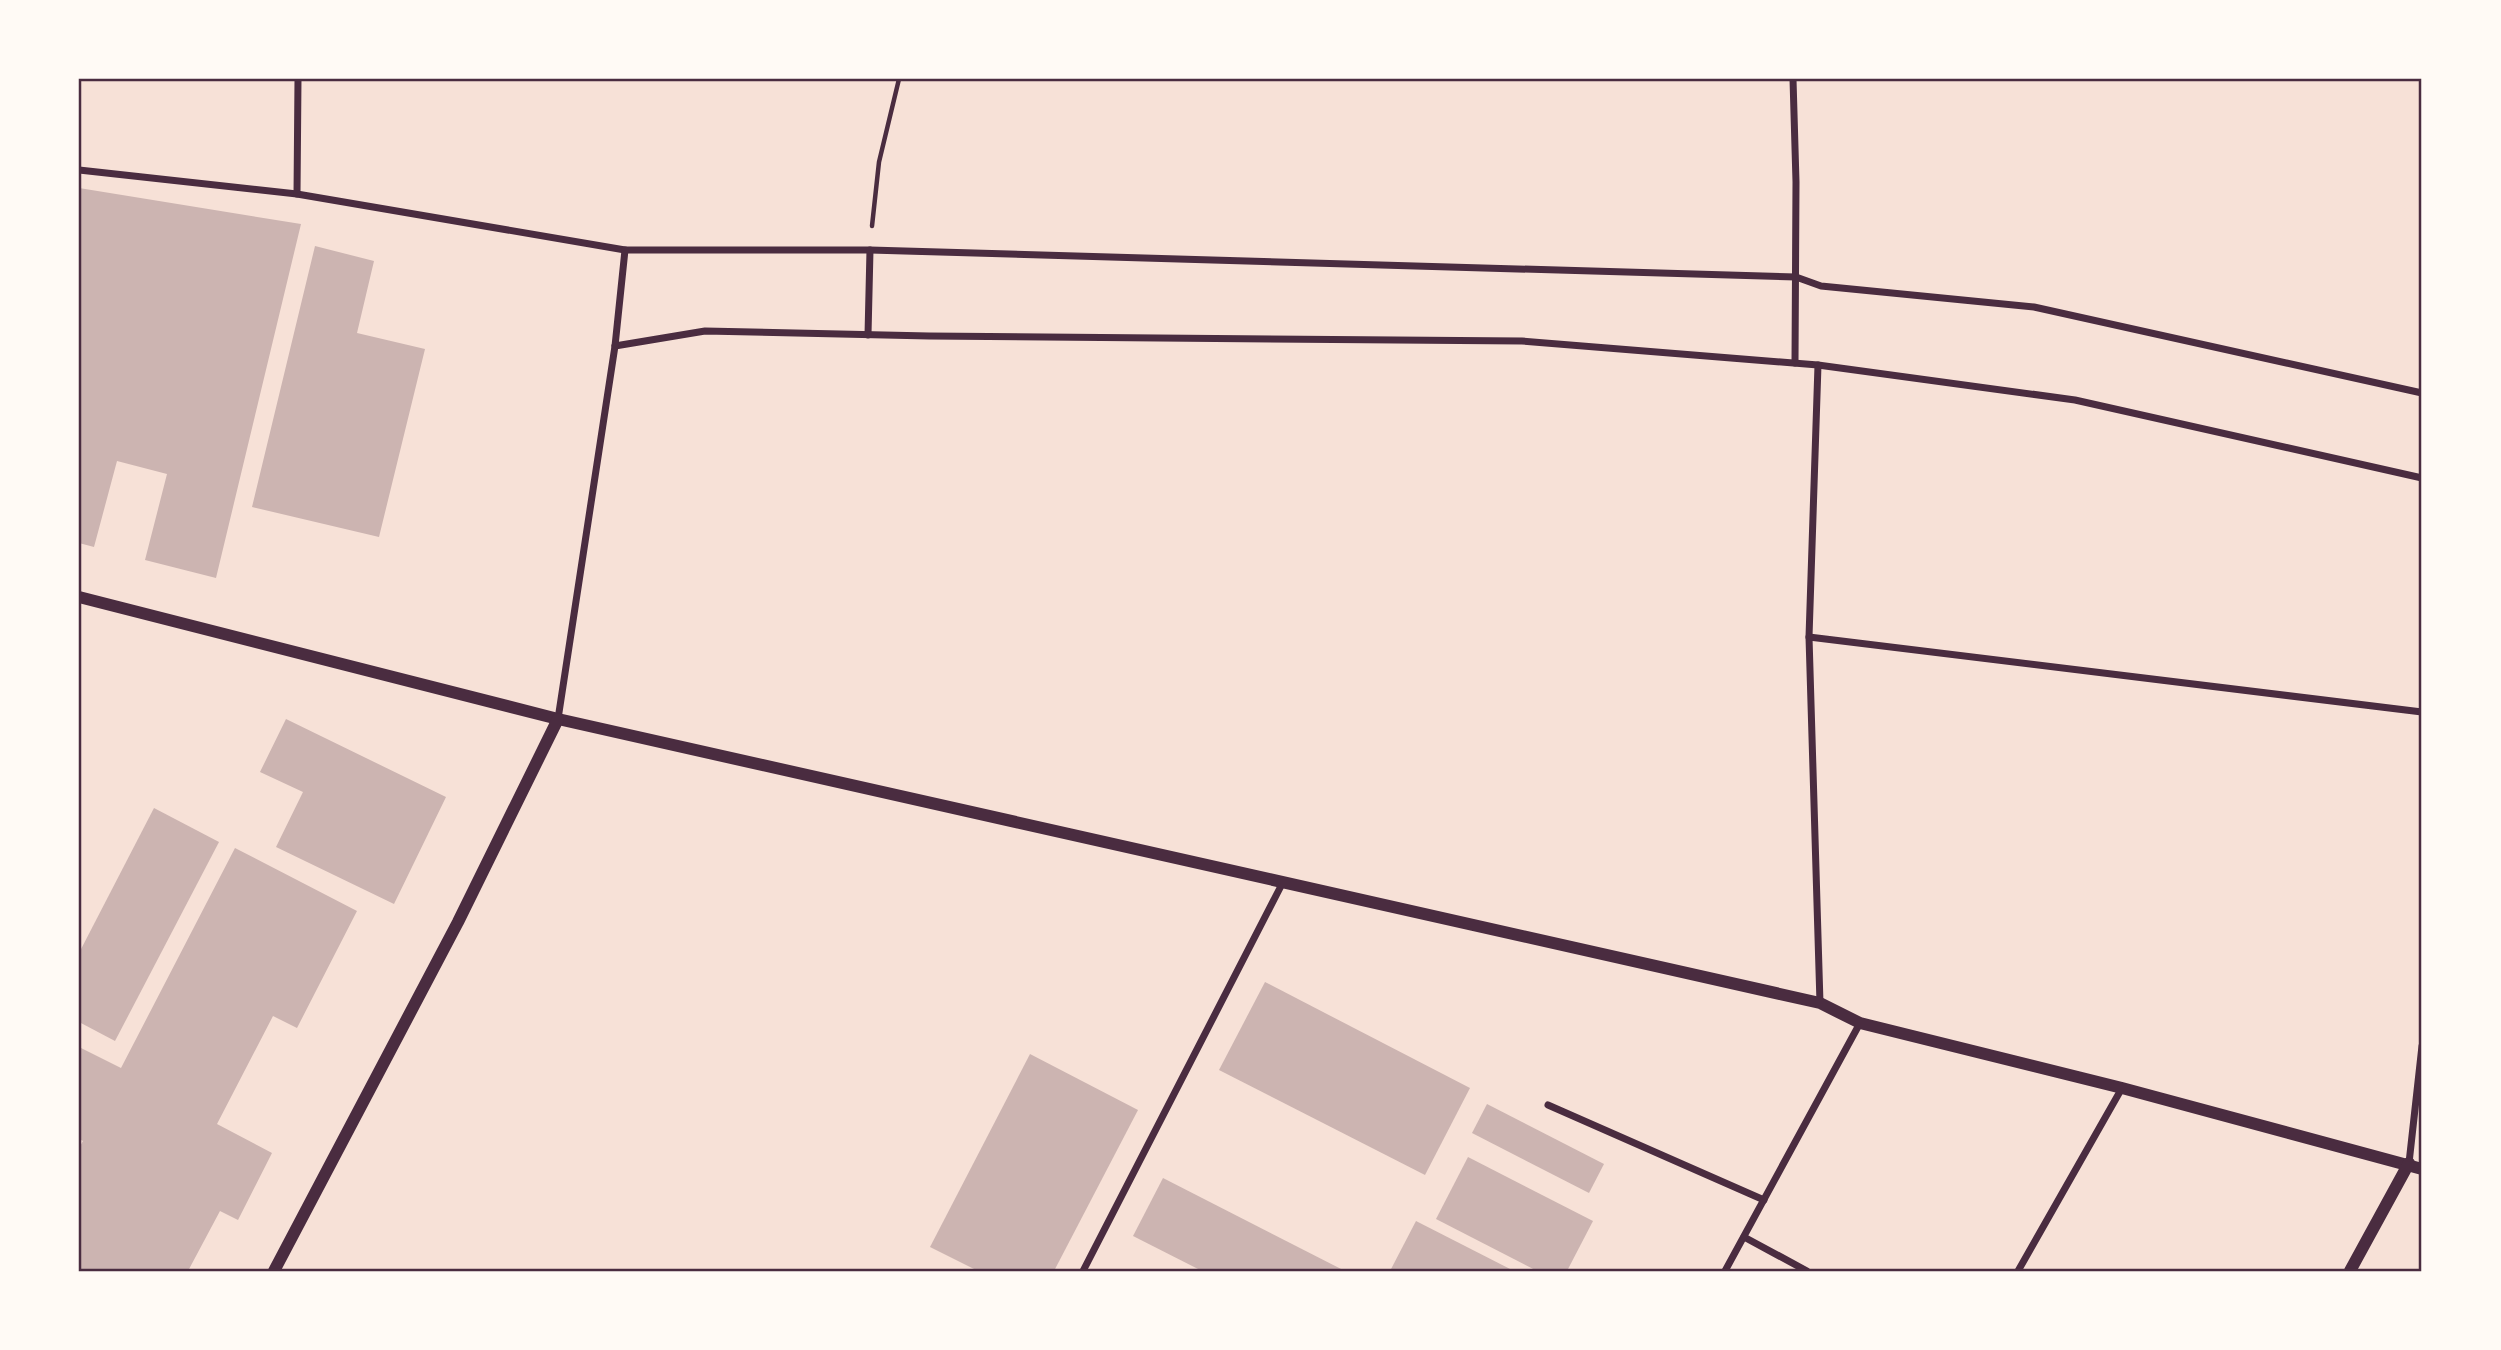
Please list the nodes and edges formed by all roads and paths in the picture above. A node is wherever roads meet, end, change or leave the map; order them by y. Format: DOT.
graph roads {
  1 [pos="298,79"];
  2 [pos="899,79"];
  3 [pos="1793,79"];
  4 [pos="79,170"];
  5 [pos="297,194"];
  6 [pos="625,250"];
  7 [pos="870,250"];
  8 [pos="1797,277"];
  9 [pos="868,335"];
  10 [pos="615,346"];
  11 [pos="1795,363"];
  12 [pos="1818,366"];
  13 [pos="2422,393"];
  14 [pos="2422,478"];
  15 [pos="79,597"];
  16 [pos="1809,637"];
  17 [pos="2422,712"];
  18 [pos="558,719"];
  19 [pos="1282,884"];
  20 [pos="1820,1003"];
  21 [pos="1860,1023"];
  22 [pos="2422,1046"];
  23 [pos="2122,1088"];
  24 [pos="1548,1105"];
  25 [pos="2409,1163"];
  26 [pos="2422,1169"];
  27 [pos="1764,1200"];
  28 [pos="1744,1237"];
  29 [pos="274,1271"];
  30 [pos="1083,1271"];
  31 [pos="1725,1271"];
  32 [pos="1807,1271"];
  33 [pos="2018,1271"];
  34 [pos="2350,1271"];
  1 -- 5 [label="street"];
  2 -- 7 [label="path"];
  3 -- 8 [label="street"];
  4 -- 5 [label="street"];
  5 -- 6 [label="street"];
  6 -- 7 [label="street"];
  6 -- 10 [label="street"];
  7 -- 8 [label="street"];
  7 -- 9 [label="street"];
  8 -- 11 [label="street"];
  8 -- 13 [label="street"];
  9 -- 10 [label="street"];
  9 -- 11 [label="street"];
  10 -- 18 [label="street"];
  11 -- 12 [label="street"];
  12 -- 14 [label="street"];
  12 -- 16 [label="street"];
  15 -- 18 [label="street"];
  16 -- 17 [label="street"];
  16 -- 20 [label="street"];
  18 -- 19 [label="street"];
  18 -- 29 [label="street"];
  19 -- 20 [label="street"];
  19 -- 30 [label="street"];
  20 -- 21 [label="street"];
  21 -- 23 [label="street"];
  21 -- 27 [label="street"];
  22 -- 25 [label="street"];
  23 -- 25 [label="street"];
  23 -- 33 [label="street"];
  24 -- 27 [label="street"];
  25 -- 26 [label="street"];
  25 -- 34 [label="street"];
  27 -- 28 [label="street"];
  28 -- 31 [label="street"];
  28 -- 32 [label="street"];
}
